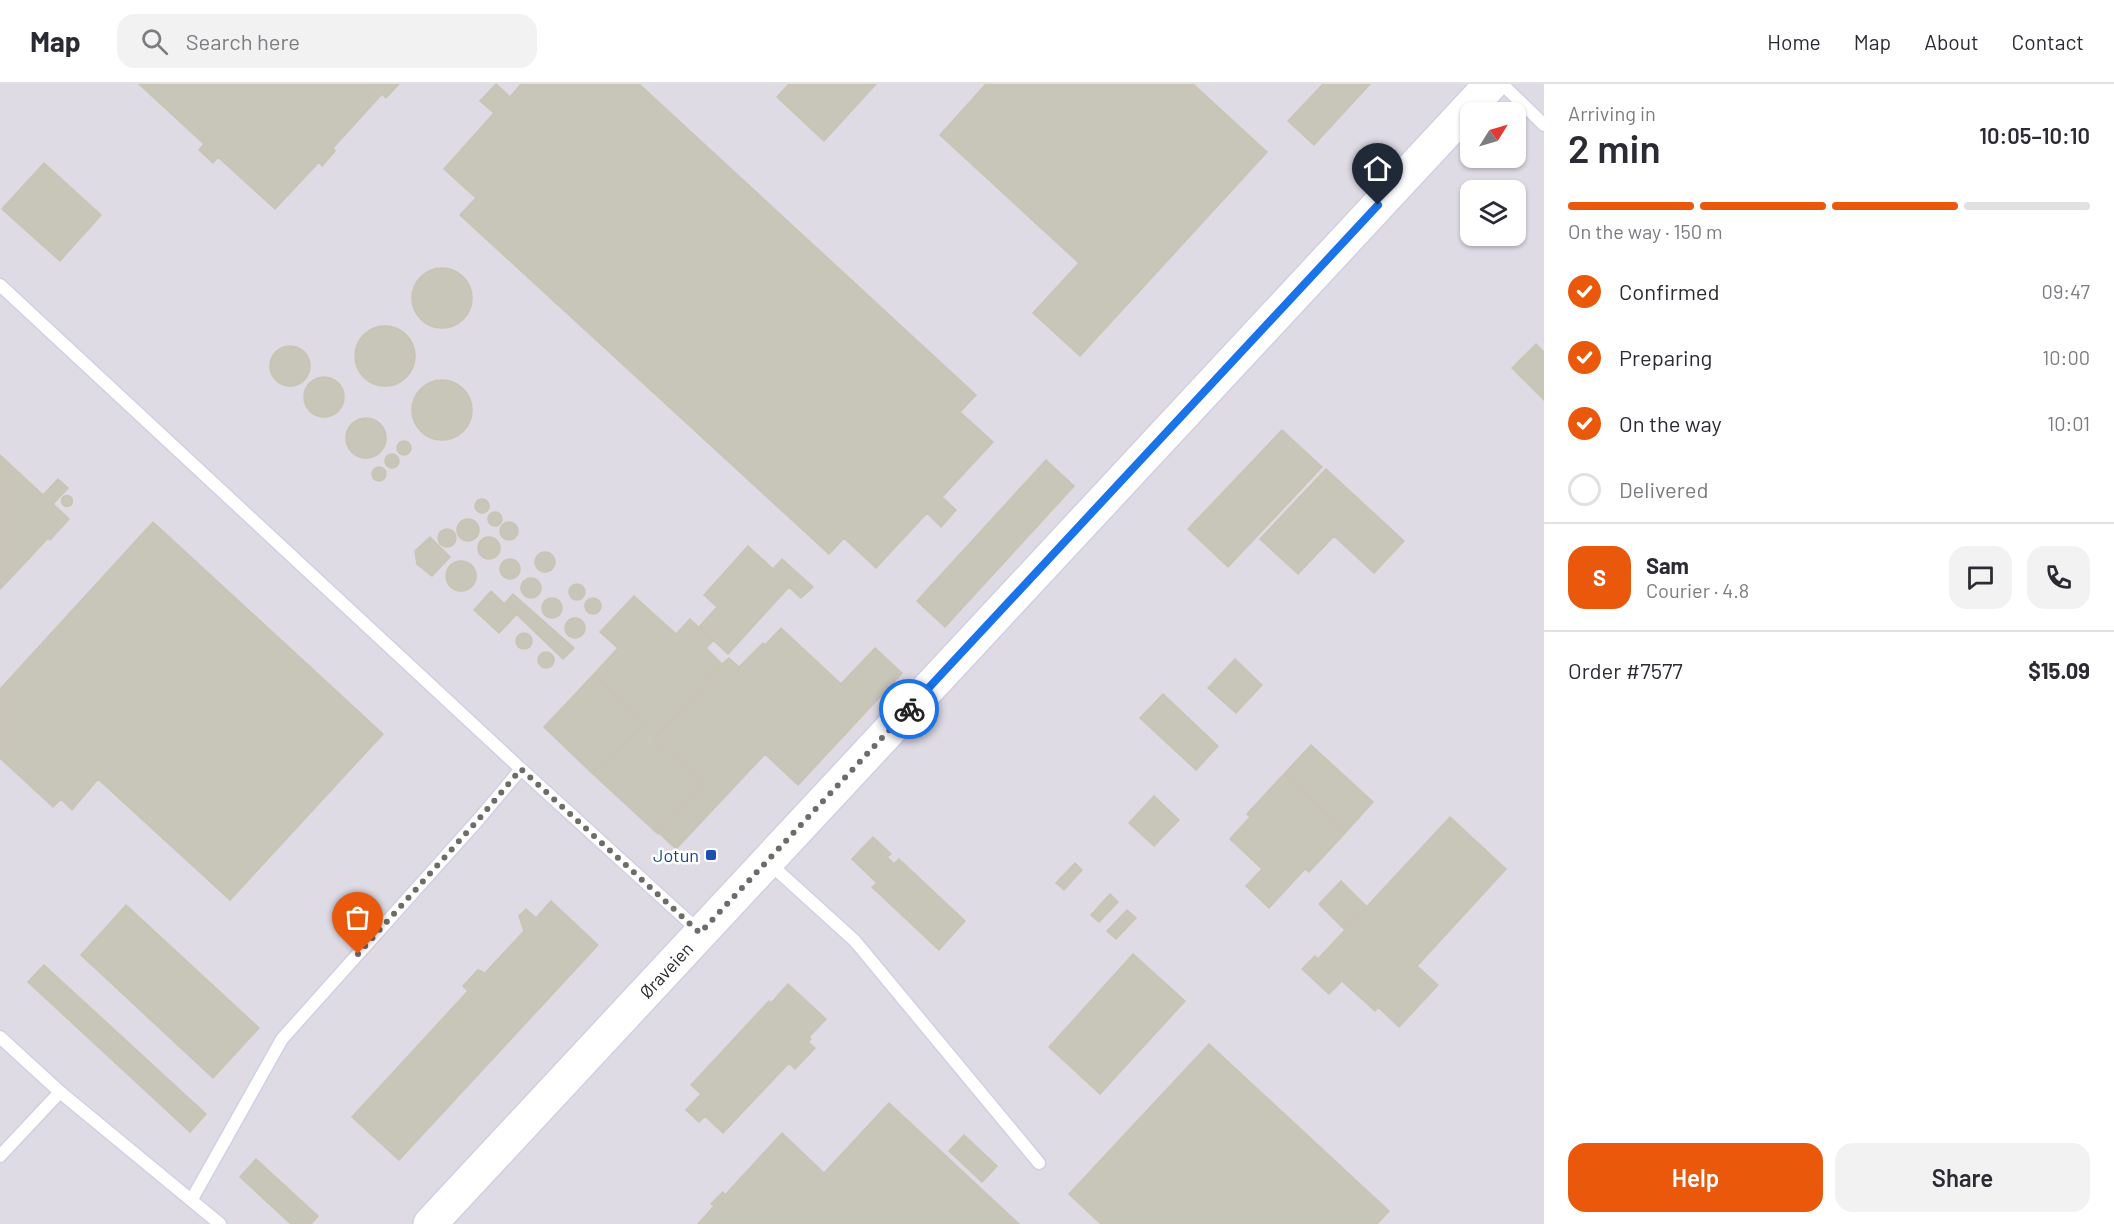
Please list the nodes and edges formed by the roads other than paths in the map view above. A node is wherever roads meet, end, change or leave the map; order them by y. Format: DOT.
graph roads {
  1 [pos="1491,84"];
  2 [pos="1502,84"];
  3 [pos="1544,125"];
  4 [pos="0,285"];
  5 [pos="521,769"];
  6 [pos="767,861"];
  7 [pos="700,933"];
  8 [pos="0,1037"];
  9 [pos="60,1092"];
  10 [pos="0,1156"];
  11 [pos="1039,1163"];
  12 [pos="192,1200"];
  13 [pos="220,1224"];
  14 [pos="430,1224"];
  1 -- 6 [label="street, Øraveien"];
  2 -- 3 [label="lane"];
  4 -- 5 [label="lane"];
  5 -- 7 [label="lane"];
  5 -- 12 [label="lane"];
  6 -- 7 [label="street, Øraveien"];
  6 -- 11 [label="lane"];
  7 -- 14 [label="street, Øraveien"];
  8 -- 9 [label="lane"];
  9 -- 10 [label="lane"];
  9 -- 12 [label="lane"];
  12 -- 13 [label="lane"];
}
